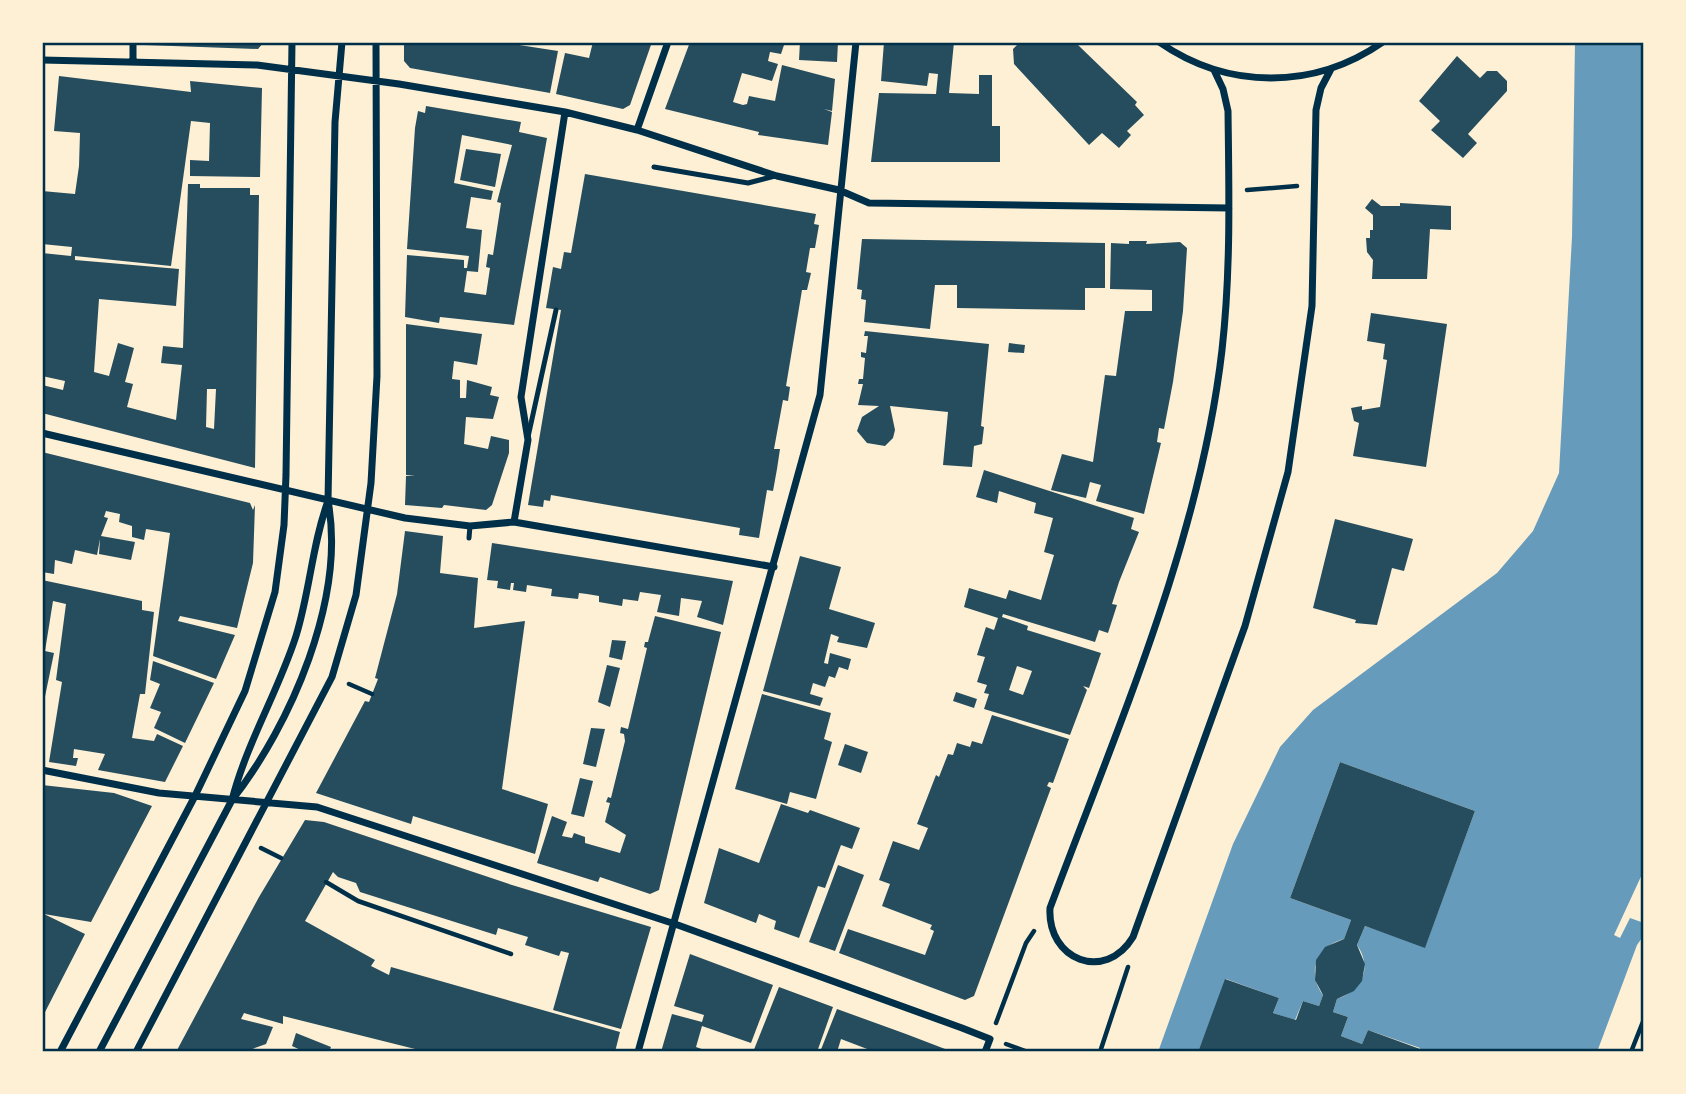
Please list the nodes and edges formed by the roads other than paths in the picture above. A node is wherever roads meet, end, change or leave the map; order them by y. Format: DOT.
graph roads {
  1 [pos="133,42"];
  2 [pos="292,42"];
  3 [pos="342,42"];
  4 [pos="376,42"];
  5 [pos="668,42"];
  6 [pos="856,42"];
  7 [pos="1159,42"];
  8 [pos="1383,42"];
  9 [pos="42,60"];
  10 [pos="133,62"];
  11 [pos="1331,69"];
  12 [pos="292,70"];
  13 [pos="1213,70"];
  14 [pos="340,76"];
  15 [pos="376,81"];
  16 [pos="565,112"];
  17 [pos="637,130"];
  18 [pos="654,167"];
  19 [pos="777,176"];
  20 [pos="839,190"];
  21 [pos="1229,208"];
  22 [pos="556,310"];
  23 [pos="42,433"];
  24 [pos="528,440"];
  25 [pos="285,491"];
  26 [pos="328,501"];
  27 [pos="368,510"];
  28 [pos="514,522"];
  29 [pos="470,526"];
  30 [pos="469,538"];
  31 [pos="774,567"];
  32 [pos="42,770"];
  33 [pos="195,796"];
  34 [pos="232,800"];
  35 [pos="268,803"];
  36 [pos="675,924"];
  37 [pos="60,1052"];
  38 [pos="99,1052"];
  39 [pos="136,1052"];
  40 [pos="638,1052"];
  41 [pos="985,1052"];
  1 -- 10 [label="street"];
  2 -- 12 [label="street"];
  3 -- 14 [label="street"];
  4 -- 15 [label="street"];
  5 -- 17 [label="street"];
  6 -- 20 [label="street"];
  7 -- 13 [label="street"];
  8 -- 11 [label="street"];
  9 -- 10 [label="street"];
  10 -- 12 [label="street"];
  11 -- 13 [label="street"];
  11 -- 21 [label="street"];
  12 -- 14 [label="street"];
  12 -- 25 [label="street"];
  13 -- 21 [label="street"];
  14 -- 15 [label="street"];
  14 -- 26 [label="street"];
  15 -- 16 [label="street"];
  15 -- 27 [label="street"];
  16 -- 17 [label="street"];
  16 -- 24 [label="street"];
  17 -- 19 [label="street"];
  18 -- 19 [label="lane"];
  19 -- 20 [label="street"];
  20 -- 21 [label="street"];
  20 -- 31 [label="street"];
  22 -- 24 [label="lane"];
  23 -- 25 [label="street"];
  24 -- 28 [label="street"];
  25 -- 26 [label="street"];
  25 -- 33 [label="street"];
  26 -- 27 [label="street"];
  26 -- 34 [label="street"];
  26 -- 34 [label="street"];
  27 -- 29 [label="street"];
  27 -- 35 [label="street"];
  28 -- 29 [label="street"];
  28 -- 31 [label="street"];
  29 -- 30 [label="lane"];
  31 -- 36 [label="street"];
  32 -- 33 [label="street"];
  33 -- 34 [label="street"];
  33 -- 37 [label="street"];
  34 -- 35 [label="street"];
  34 -- 38 [label="street"];
  35 -- 36 [label="street"];
  35 -- 39 [label="street"];
  36 -- 40 [label="street"];
  36 -- 41 [label="street"];
}
